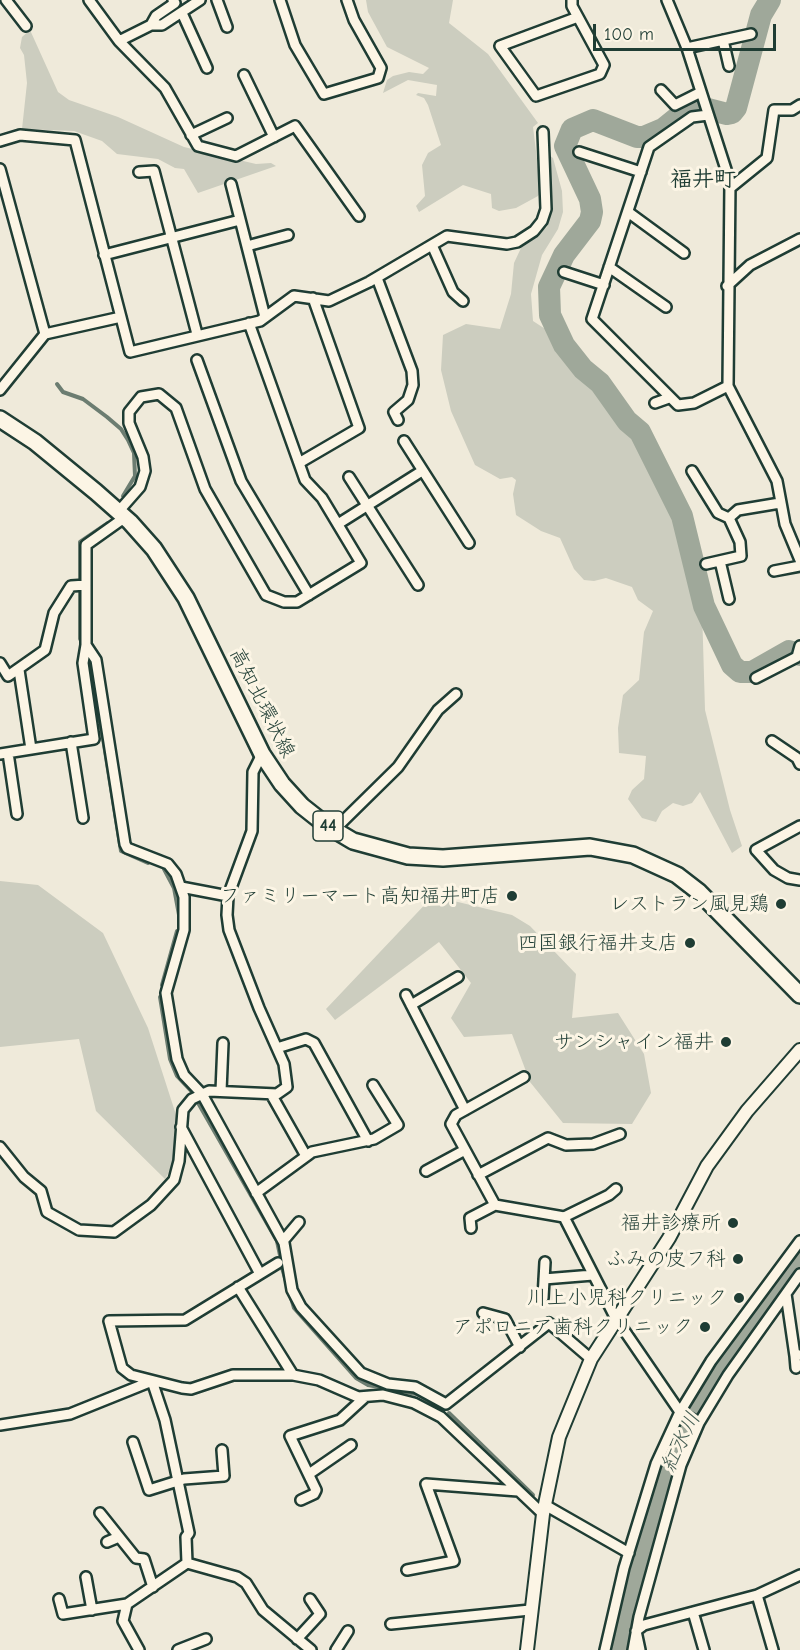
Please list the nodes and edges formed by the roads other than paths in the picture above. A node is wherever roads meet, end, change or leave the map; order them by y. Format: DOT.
graph roads {
  1 [pos="6,0"];
  2 [pos="89,0"];
  3 [pos="200,0"];
  4 [pos="217,0"];
  5 [pos="280,0"];
  6 [pos="347,0"];
  7 [pos="572,0"];
  8 [pos="667,0"];
  9 [pos="176,1"];
  10 [pos="182,13"];
  11 [pos="578,16"];
  12 [pos="151,25"];
  13 [pos="26,26"];
  14 [pos="227,27"];
  15 [pos="751,34"];
  16 [pos="723,40"];
  17 [pos="119,41"];
  18 [pos="687,48"];
  19 [pos="729,66"];
  20 [pos="207,68"];
  21 [pos="244,75"];
  22 [pos="661,90"];
  23 [pos="703,97"];
  24 [pos="800,105"];
  25 [pos="708,113"];
  26 [pos="227,118"];
  27 [pos="543,132"];
  28 [pos="191,135"];
  29 [pos="274,137"];
  30 [pos="0,141"];
  31 [pos="579,152"];
  32 [pos="0,169"];
  33 [pos="139,172"];
  34 [pos="641,172"];
  35 [pos="231,184"];
  36 [pos="730,188"];
  37 [pos="3,195"];
  38 [pos="628,212"];
  39 [pos="359,216"];
  40 [pos="240,220"];
  41 [pos="288,234"];
  42 [pos="172,237"];
  43 [pos="800,239"];
  44 [pos="432,245"];
  45 [pos="247,246"];
  46 [pos="684,253"];
  47 [pos="104,255"];
  48 [pos="609,267"];
  49 [pos="564,272"];
  50 [pos="377,278"];
  51 [pos="604,285"];
  52 [pos="728,286"];
  53 [pos="313,298"];
  54 [pos="463,301"];
  55 [pos="666,307"];
  56 [pos="121,316"];
  57 [pos="265,317"];
  58 [pos="249,323"];
  59 [pos="45,334"];
  60 [pos="197,334"];
  61 [pos="197,360"];
  62 [pos="728,386"];
  63 [pos="0,390"];
  64 [pos="669,398"];
  65 [pos="655,403"];
  66 [pos="0,419"];
  67 [pos="398,420"];
  68 [pos="404,441"];
  69 [pos="299,463"];
  70 [pos="422,471"];
  71 [pos="692,471"];
  72 [pos="349,477"];
  73 [pos="780,503"];
  74 [pos="367,506"];
  75 [pos="121,515"];
  76 [pos="729,518"];
  77 [pos="338,524"];
  78 [pos="469,543"];
  79 [pos="800,560"];
  80 [pos="720,561"];
  81 [pos="706,564"];
  82 [pos="800,566"];
  83 [pos="774,571"];
  84 [pos="86,585"];
  85 [pos="418,585"];
  86 [pos="309,595"];
  87 [pos="729,599"];
  88 [pos="86,645"];
  89 [pos="799,650"];
  90 [pos="0,663"];
  91 [pos="19,670"];
  92 [pos="756,678"];
  93 [pos="456,694"];
  94 [pos="771,741"];
  95 [pos="71,742"];
  96 [pos="31,749"];
  97 [pos="4,753"];
  98 [pos="262,754"];
  99 [pos="800,764"];
  100 [pos="17,814"];
  101 [pos="83,818"];
  102 [pos="800,826"];
  103 [pos="334,830"];
  104 [pos="800,880"];
  105 [pos="181,887"];
  106 [pos="228,896"];
  107 [pos="458,977"];
  108 [pos="406,995"];
  109 [pos="800,995"];
  110 [pos="411,1005"];
  111 [pos="223,1043"];
  112 [pos="277,1048"];
  113 [pos="800,1050"];
  114 [pos="524,1077"];
  115 [pos="373,1085"];
  116 [pos="221,1091"];
  117 [pos="202,1094"];
  118 [pos="272,1094"];
  119 [pos="465,1110"];
  120 [pos="182,1127"];
  121 [pos="620,1134"];
  122 [pos="368,1141"];
  123 [pos="0,1147"];
  124 [pos="465,1150"];
  125 [pos="306,1156"];
  126 [pos="426,1171"];
  127 [pos="478,1175"];
  128 [pos="616,1189"];
  129 [pos="256,1193"];
  130 [pos="495,1205"];
  131 [pos="564,1217"];
  132 [pos="299,1222"];
  133 [pos="471,1228"];
  134 [pos="283,1240"];
  135 [pos="800,1241"];
  136 [pos="545,1262"];
  137 [pos="278,1263"];
  138 [pos="260,1274"];
  139 [pos="800,1274"];
  140 [pos="593,1275"];
  141 [pos="544,1279"];
  142 [pos="238,1287"];
  143 [pos="786,1294"];
  144 [pos="543,1298"];
  145 [pos="483,1313"];
  146 [pos="615,1317"];
  147 [pos="520,1347"];
  148 [pos="798,1355"];
  149 [pos="591,1359"];
  150 [pos="796,1368"];
  151 [pos="293,1375"];
  152 [pos="152,1381"];
  153 [pos="364,1398"];
  154 [pos="682,1412"];
  155 [pos="698,1423"];
  156 [pos="0,1425"];
  157 [pos="133,1442"];
  158 [pos="351,1445"];
  159 [pos="222,1450"];
  160 [pos="309,1474"];
  161 [pos="224,1476"];
  162 [pos="177,1481"];
  163 [pos="225,1488"];
  164 [pos="518,1491"];
  165 [pos="301,1500"];
  166 [pos="544,1509"];
  167 [pos="100,1513"];
  168 [pos="119,1537"];
  169 [pos="107,1542"];
  170 [pos="629,1553"];
  171 [pos="187,1563"];
  172 [pos="407,1570"];
  173 [pos="800,1575"];
  174 [pos="86,1577"];
  175 [pos="153,1587"];
  176 [pos="757,1595"];
  177 [pos="59,1599"];
  178 [pos="310,1599"];
  179 [pos="127,1604"];
  180 [pos="92,1610"];
  181 [pos="530,1610"];
  182 [pos="693,1612"];
  183 [pos="391,1624"];
  184 [pos="348,1631"];
  185 [pos="636,1631"];
  186 [pos="206,1639"];
  187 [pos="297,1639"];
  188 [pos="182,1649"];
  189 [pos="139,1650"];
  190 [pos="311,1650"];
  191 [pos="336,1650"];
  192 [pos="527,1650"];
  193 [pos="605,1650"];
  194 [pos="633,1650"];
  195 [pos="640,1650"];
  196 [pos="704,1650"];
  197 [pos="773,1650"];
  1 -- 13 [label="street"];
  2 -- 17 [label="street"];
  3 -- 10 [label="street"];
  4 -- 14 [label="street"];
  5 -- 6 [label="street"];
  7 -- 11 [label="street"];
  8 -- 18 [label="street"];
  9 -- 12 [label="street"];
  10 -- 12 [label="street"];
  10 -- 20 [label="street"];
  11 -- 11 [label="street"];
  12 -- 17 [label="street"];
  15 -- 16 [label="street"];
  16 -- 18 [label="street"];
  16 -- 19 [label="street"];
  17 -- 28 [label="street"];
  18 -- 23 [label="street"];
  21 -- 29 [label="street"];
  22 -- 23 [label="street"];
  23 -- 25 [label="street"];
  24 -- 36 [label="street"];
  25 -- 34 [label="street"];
  25 -- 36 [label="street"];
  26 -- 28 [label="street"];
  27 -- 44 [label="street"];
  28 -- 29 [label="street"];
  29 -- 39 [label="street"];
  30 -- 47 [label="street"];
  31 -- 34 [label="street"];
  32 -- 37 [label="street"];
  33 -- 42 [label="street"];
  34 -- 38 [label="street"];
  35 -- 40 [label="street"];
  36 -- 52 [label="street"];
  37 -- 59 [label="street"];
  38 -- 46 [label="street"];
  38 -- 48 [label="street"];
  40 -- 42 [label="street"];
  40 -- 45 [label="street"];
  41 -- 45 [label="street"];
  42 -- 47 [label="street"];
  42 -- 60 [label="street"];
  43 -- 52 [label="street"];
  44 -- 50 [label="street"];
  44 -- 54 [label="street"];
  45 -- 57 [label="street"];
  47 -- 56 [label="street"];
  48 -- 51 [label="street"];
  48 -- 55 [label="street"];
  49 -- 51 [label="street"];
  50 -- 53 [label="street"];
  50 -- 67 [label="street"];
  51 -- 64 [label="street"];
  52 -- 62 [label="street"];
  53 -- 57 [label="street"];
  53 -- 69 [label="street"];
  56 -- 59 [label="street"];
  56 -- 60 [label="street"];
  57 -- 58 [label="street"];
  58 -- 60 [label="street"];
  58 -- 69 [label="street"];
  59 -- 63 [label="street"];
  61 -- 86 [label="street"];
  62 -- 64 [label="street"];
  62 -- 73 [label="street"];
  64 -- 65 [label="street"];
  66 -- 75 [label="main road, 高知北環状線 / 44"];
  68 -- 70 [label="street"];
  69 -- 77 [label="street"];
  70 -- 74 [label="street"];
  70 -- 78 [label="street"];
  71 -- 76 [label="street"];
  72 -- 74 [label="street"];
  73 -- 76 [label="street"];
  73 -- 79 [label="street"];
  74 -- 77 [label="street"];
  74 -- 85 [label="street"];
  75 -- 84 [label="street"];
  75 -- 86 [label="street"];
  75 -- 98 [label="main road, 高知北環状線 / 44"];
  76 -- 80 [label="street"];
  77 -- 86 [label="street"];
  80 -- 81 [label="street"];
  80 -- 87 [label="street"];
  82 -- 83 [label="street"];
  84 -- 88 [label="street"];
  84 -- 91 [label="street"];
  88 -- 95 [label="street"];
  88 -- 105 [label="street"];
  89 -- 92 [label="street"];
  90 -- 91 [label="street"];
  91 -- 96 [label="street"];
  93 -- 103 [label="street"];
  94 -- 99 [label="street"];
  95 -- 96 [label="street"];
  95 -- 101 [label="street"];
  96 -- 97 [label="street"];
  97 -- 100 [label="street"];
  98 -- 103 [label="main road, 高知北環状線 / 44"];
  98 -- 106 [label="street"];
  102 -- 104 [label="street"];
  103 -- 109 [label="main road, 高知北環状線 / 44"];
  105 -- 106 [label="street"];
  105 -- 117 [label="street"];
  106 -- 112 [label="street"];
  107 -- 110 [label="street"];
  108 -- 110 [label="street"];
  110 -- 119 [label="street"];
  111 -- 116 [label="street"];
  112 -- 118 [label="street"];
  112 -- 122 [label="street"];
  113 -- 146 [label="street"];
  114 -- 119 [label="street"];
  115 -- 122 [label="street"];
  116 -- 117 [label="street"];
  116 -- 118 [label="street"];
  117 -- 120 [label="street"];
  117 -- 129 [label="street"];
  118 -- 125 [label="street"];
  119 -- 124 [label="street"];
  120 -- 123 [label="street"];
  120 -- 138 [label="street"];
  121 -- 127 [label="street"];
  122 -- 125 [label="street"];
  124 -- 126 [label="street"];
  124 -- 127 [label="street"];
  125 -- 129 [label="street"];
  127 -- 130 [label="street"];
  128 -- 131 [label="street"];
  129 -- 134 [label="street"];
  130 -- 131 [label="street"];
  130 -- 133 [label="street"];
  131 -- 140 [label="street"];
  132 -- 134 [label="street"];
  134 -- 147 [label="street"];
  135 -- 154 [label="street"];
  136 -- 141 [label="street"];
  137 -- 138 [label="street"];
  138 -- 142 [label="street"];
  139 -- 143 [label="street"];
  140 -- 141 [label="street"];
  140 -- 146 [label="street"];
  141 -- 144 [label="street"];
  142 -- 151 [label="street"];
  142 -- 152 [label="street"];
  143 -- 148 [label="street"];
  143 -- 155 [label="street"];
  145 -- 147 [label="street"];
  146 -- 149 [label="street"];
  146 -- 154 [label="street"];
  147 -- 149 [label="street"];
  148 -- 150 [label="street"];
  149 -- 166 [label="street"];
  151 -- 152 [label="street"];
  151 -- 153 [label="street"];
  152 -- 156 [label="street"];
  152 -- 162 [label="street"];
  153 -- 160 [label="street"];
  153 -- 164 [label="street"];
  154 -- 155 [label="street"];
  154 -- 170 [label="street"];
  155 -- 185 [label="street"];
  157 -- 162 [label="street"];
  158 -- 160 [label="street"];
  159 -- 161 [label="street"];
  160 -- 165 [label="street"];
  161 -- 162 [label="street"];
  161 -- 163 [label="street"];
  162 -- 171 [label="street"];
  164 -- 166 [label="street"];
  164 -- 172 [label="street"];
  166 -- 170 [label="street"];
  166 -- 181 [label="street"];
  167 -- 168 [label="street"];
  168 -- 169 [label="street"];
  168 -- 175 [label="street"];
  170 -- 193 [label="street"];
  171 -- 175 [label="street"];
  171 -- 187 [label="street"];
  173 -- 176 [label="street"];
  174 -- 180 [label="street"];
  175 -- 179 [label="street"];
  176 -- 182 [label="street"];
  176 -- 197 [label="street"];
  177 -- 180 [label="street"];
  178 -- 187 [label="street"];
  179 -- 180 [label="street"];
  179 -- 189 [label="street"];
  181 -- 183 [label="street"];
  181 -- 192 [label="street"];
  182 -- 185 [label="street"];
  182 -- 196 [label="street"];
  184 -- 191 [label="street"];
  185 -- 194 [label="street"];
  185 -- 195 [label="street"];
  186 -- 188 [label="street"];
  187 -- 190 [label="street"];
}
